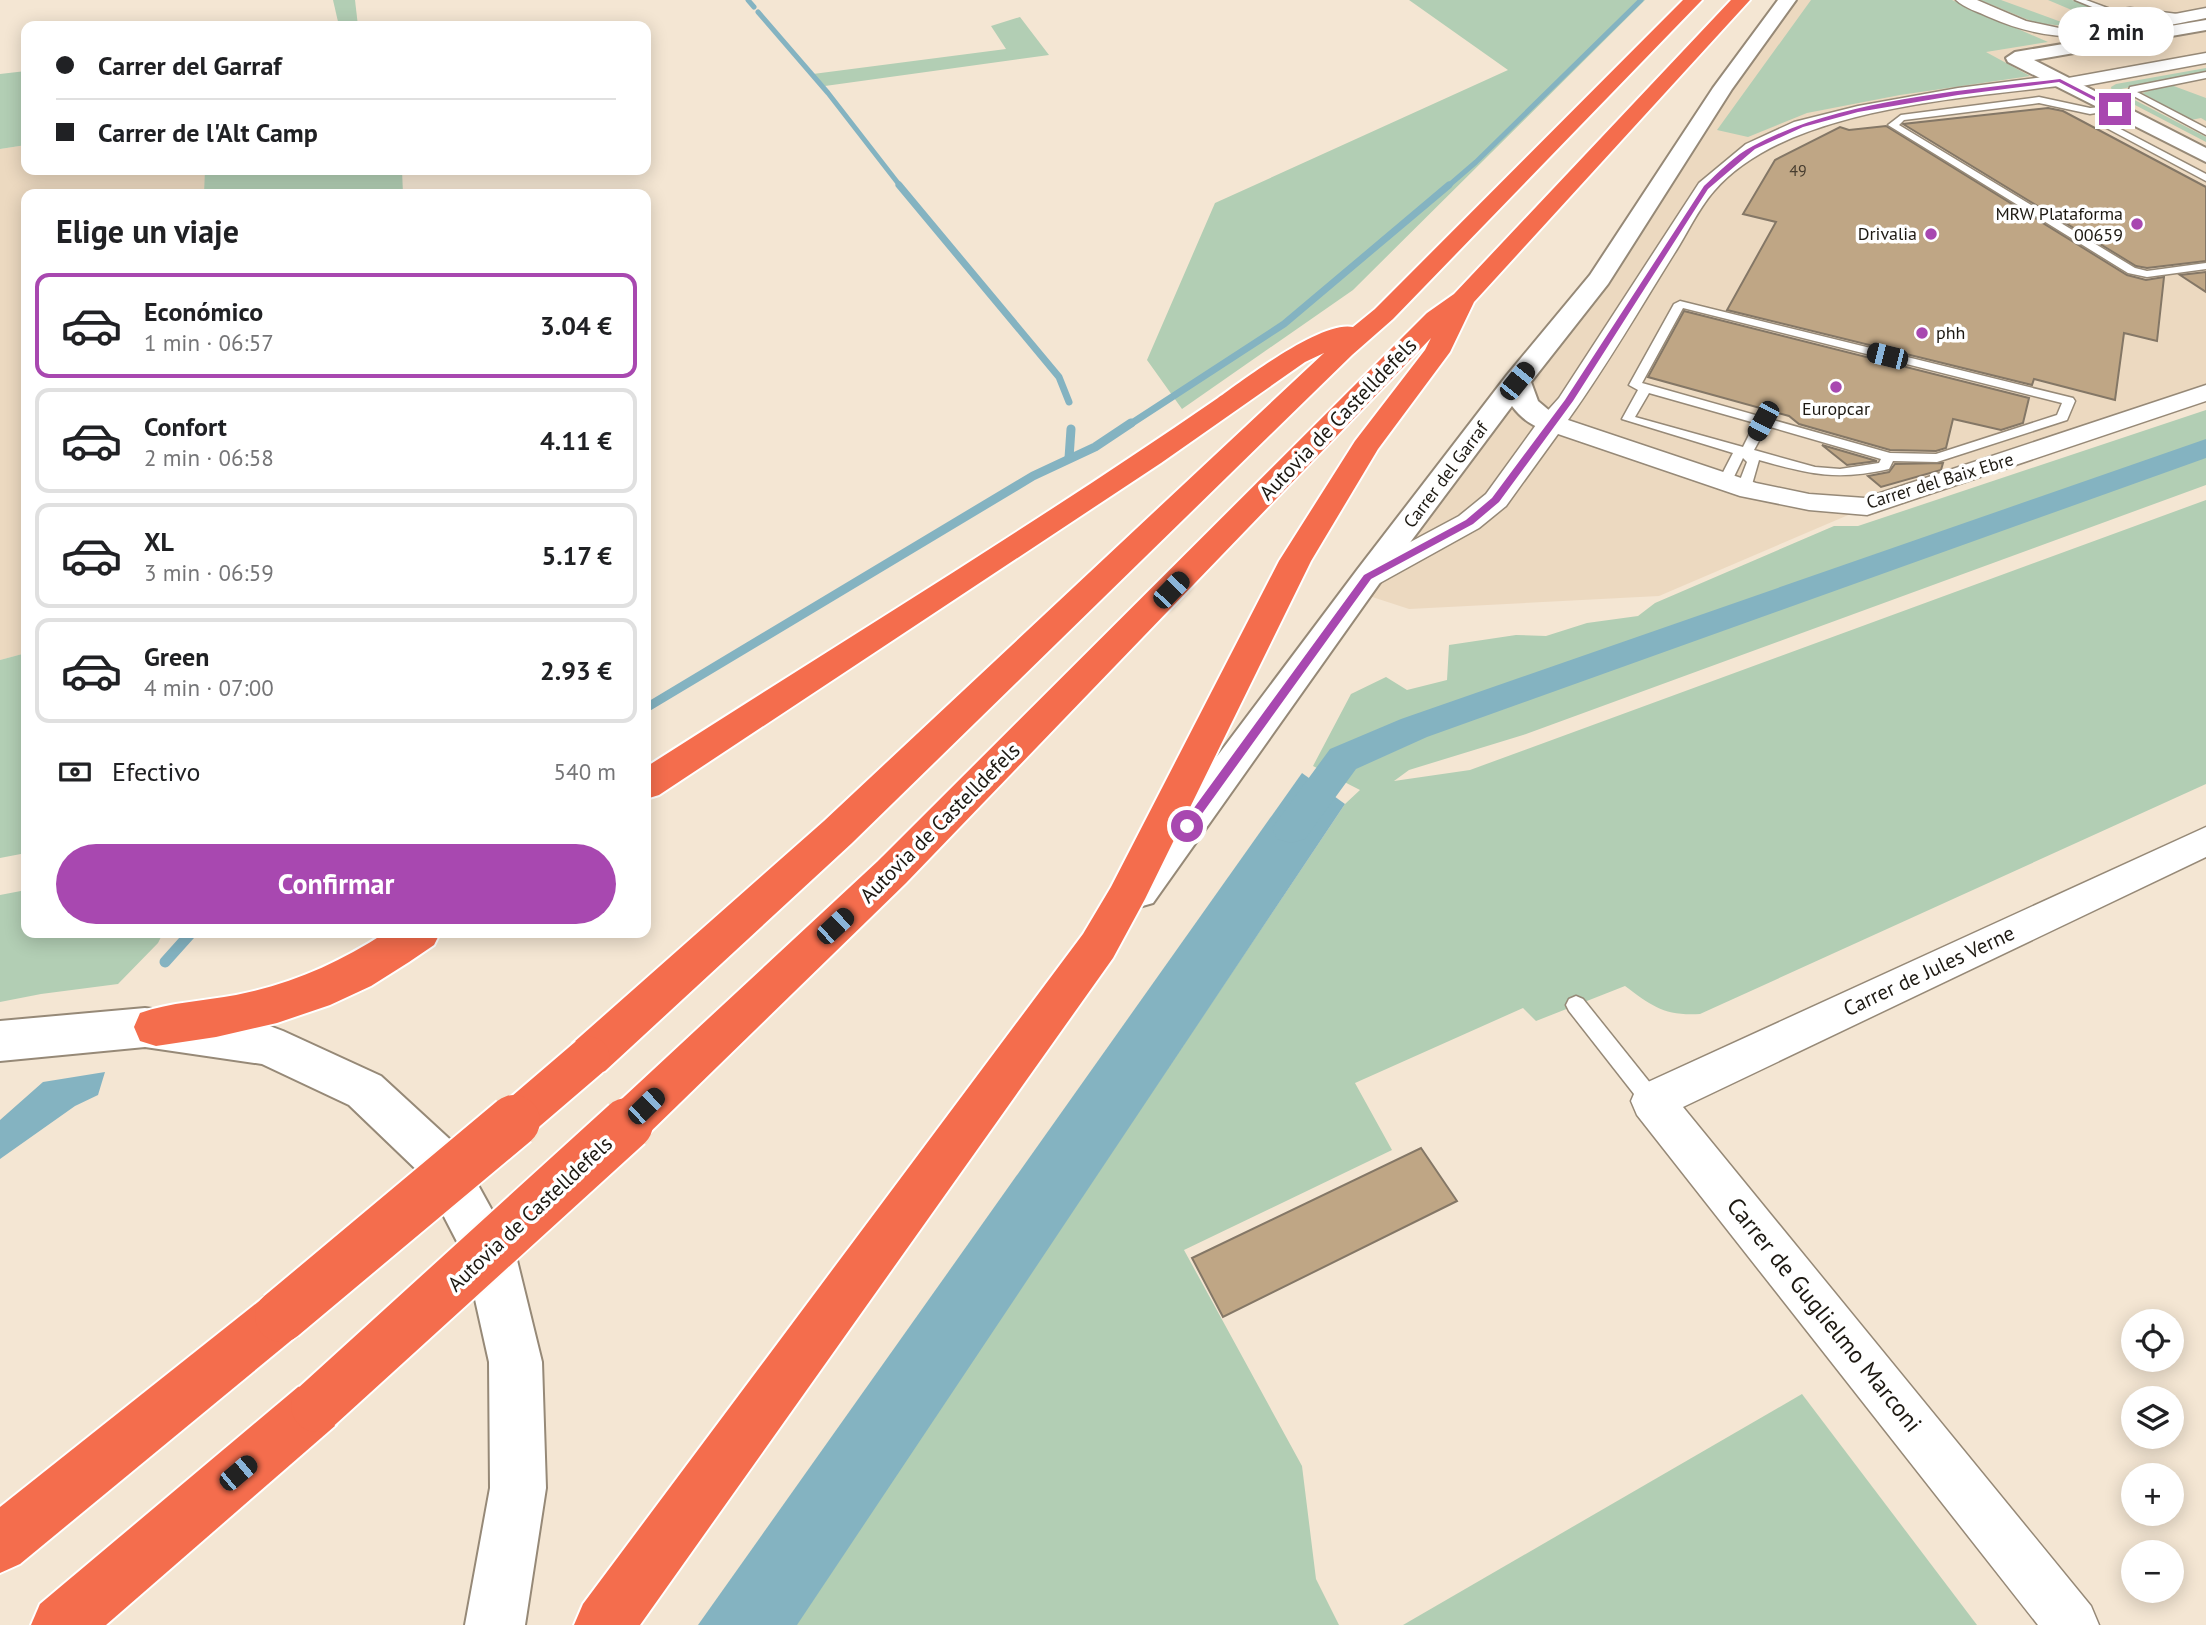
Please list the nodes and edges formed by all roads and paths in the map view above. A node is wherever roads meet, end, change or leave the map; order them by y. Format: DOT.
graph roads {
  1 [pos="1693,0"];
  2 [pos="1741,0"];
  3 [pos="1787,0"];
  4 [pos="1964,0"];
  5 [pos="2079,0"];
  6 [pos="2198,14"];
  7 [pos="2206,25"];
  8 [pos="2206,44"];
  9 [pos="2206,58"];
  10 [pos="2206,75"];
  11 [pos="2057,79"];
  12 [pos="2062,104"];
  13 [pos="2116,116"];
  14 [pos="2206,132"];
  15 [pos="2206,156"];
  16 [pos="2206,178"];
  17 [pos="2206,266"];
  18 [pos="1463,299"];
  19 [pos="1384,314"];
  20 [pos="1517,381"];
  21 [pos="1645,388"];
  22 [pos="2206,393"];
  23 [pos="1763,421"];
  24 [pos="1550,424"];
  25 [pos="1746,453"];
  26 [pos="1889,457"];
  27 [pos="1734,485"];
  28 [pos="1368,577"];
  29 [pos="651,782"];
  30 [pos="2206,841"];
  31 [pos="411,938"];
  32 [pos="1098,946"];
  33 [pos="1576,1005"];
  34 [pos="156,1027"];
  35 [pos="0,1041"];
  36 [pos="1652,1101"];
  37 [pos="0,1544"];
  38 [pos="61,1625"];
  39 [pos="495,1625"];
  40 [pos="604,1625"];
  41 [pos="2072,1625"];
  1 -- 19 [label="highway, Autovia de Castelldefels"];
  2 -- 18 [label="highway, Autovia de Castelldefels"];
  3 -- 20 [label="main road, Carrer del Garraf"];
  4 -- 6 [label="street"];
  5 -- 6 [label="lane"];
  7 -- 11 [label="main road"];
  8 -- 11 [label="main road"];
  9 -- 11 [label="street"];
  10 -- 14 [label="lane"];
  11 -- 13 [label="main road"];
  11 -- 24 [label="street"];
  12 -- 13 [label="lane"];
  12 -- 13 [label="lane"];
  12 -- 17 [label="lane"];
  13 -- 15 [label="main road"];
  13 -- 16 [label="lane"];
  18 -- 32 [label="highway"];
  18 -- 38 [label="highway, Autovia de Castelldefels, bridge"];
  19 -- 29 [label="highway"];
  19 -- 37 [label="highway, Autovia de Castelldefels, bridge"];
  20 -- 24 [label="main road"];
  20 -- 28 [label="main road, Carrer del Garraf"];
  21 -- 23 [label="lane"];
  21 -- 25 [label="lane"];
  21 -- 26 [label="lane"];
  22 -- 27 [label="street, Carrer del Baix Ebre"];
  23 -- 25 [label="lane"];
  23 -- 26 [label="lane"];
  24 -- 27 [label="street, Carrer del Baix Ebre"];
  24 -- 28 [label="street"];
  25 -- 26 [label="lane"];
  25 -- 27 [label="lane"];
  28 -- 32 [label="main road, Carrer del Garraf"];
  30 -- 36 [label="street, Carrer de Jules Verne"];
  31 -- 34 [label="highway"];
  32 -- 40 [label="highway"];
  33 -- 36 [label="lane, Carrer de Guglielmo Marconi"];
  34 -- 35 [label="main road"];
  34 -- 39 [label="main road"];
  36 -- 41 [label="street, Carrer de Guglielmo Marconi"];
}
